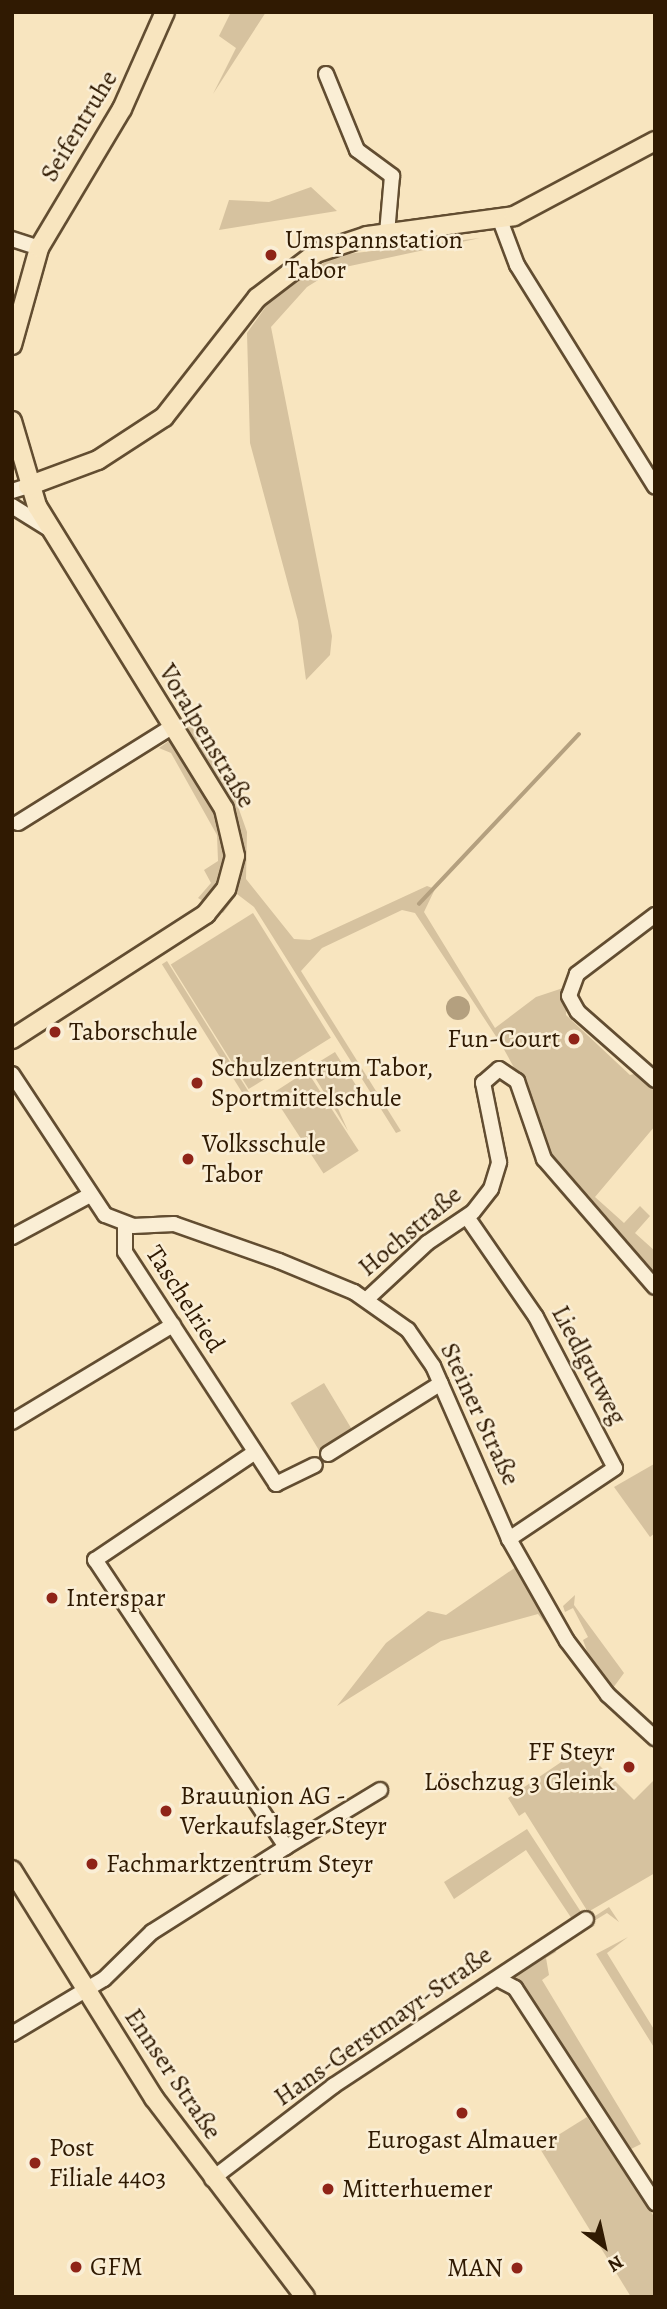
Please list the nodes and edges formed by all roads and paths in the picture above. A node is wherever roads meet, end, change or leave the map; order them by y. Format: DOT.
graph roads {
  1 [pos="165,12"];
  2 [pos="326,74"];
  3 [pos="655,141"];
  4 [pos="500,220"];
  5 [pos="387,233"];
  6 [pos="12,239"];
  7 [pos="38,248"];
  8 [pos="12,345"];
  9 [pos="12,421"];
  10 [pos="13,447"];
  11 [pos="655,487"];
  12 [pos="20,488"];
  13 [pos="12,506"];
  14 [pos="51,530"];
  15 [pos="173,726"];
  16 [pos="19,823"];
  17 [pos="655,915"];
  18 [pos="12,1040"];
  19 [pos="12,1074"];
  20 [pos="655,1080"];
  21 [pos="88,1196"];
  22 [pos="467,1217"];
  23 [pos="125,1224"];
  24 [pos="12,1237"];
  25 [pos="655,1287"];
  26 [pos="368,1300"];
  27 [pos="173,1325"];
  28 [pos="441,1383"];
  29 [pos="12,1422"];
  30 [pos="256,1452"];
  31 [pos="328,1454"];
  32 [pos="314,1465"];
  33 [pos="509,1539"];
  34 [pos="655,1738"];
  35 [pos="380,1790"];
  36 [pos="286,1847"];
  37 [pos="12,1870"];
  38 [pos="586,1919"];
  39 [pos="498,1979"];
  40 [pos="87,1990"];
  41 [pos="12,2034"];
  42 [pos="212,2179"];
  43 [pos="655,2203"];
  44 [pos="305,2297"];
  1 -- 7 [label="main road, Seifentruhe"];
  2 -- 5 [label="street"];
  3 -- 4 [label="main road"];
  4 -- 5 [label="main road"];
  4 -- 11 [label="street"];
  5 -- 12 [label="main road"];
  6 -- 7 [label="street"];
  7 -- 8 [label="main road, Seifentruhe"];
  9 -- 10 [label="main road, Voralpenstraße"];
  10 -- 12 [label="main road, Voralpenstraße"];
  12 -- 14 [label="main road, Voralpenstraße"];
  13 -- 14 [label="street"];
  14 -- 15 [label="main road, Voralpenstraße"];
  15 -- 16 [label="street"];
  15 -- 18 [label="main road, Voralpenstraße"];
  17 -- 20 [label="street"];
  19 -- 21 [label="street, Taschelried"];
  21 -- 23 [label="street, Taschelried"];
  21 -- 24 [label="street"];
  22 -- 25 [label="street, Hochstraße"];
  22 -- 26 [label="street, Hochstraße"];
  22 -- 33 [label="street, Liedlgutweg"];
  23 -- 26 [label="street, Steiner Straße"];
  23 -- 27 [label="street, Taschelried"];
  26 -- 28 [label="street, Steiner Straße"];
  27 -- 29 [label="street"];
  27 -- 30 [label="street, Taschelried"];
  28 -- 31 [label="street"];
  28 -- 33 [label="street, Steiner Straße"];
  30 -- 32 [label="street, Taschelried"];
  30 -- 36 [label="street"];
  33 -- 34 [label="street, Steiner Straße"];
  35 -- 36 [label="street"];
  36 -- 40 [label="street"];
  37 -- 40 [label="main road, Ennser Straße"];
  38 -- 39 [label="street, Hans-Gerstmayr-Straße"];
  39 -- 42 [label="street, Hans-Gerstmayr-Straße"];
  39 -- 43 [label="street"];
  40 -- 41 [label="street"];
  40 -- 42 [label="main road, Ennser Straße"];
  42 -- 44 [label="main road, Ennser Straße"];
}
